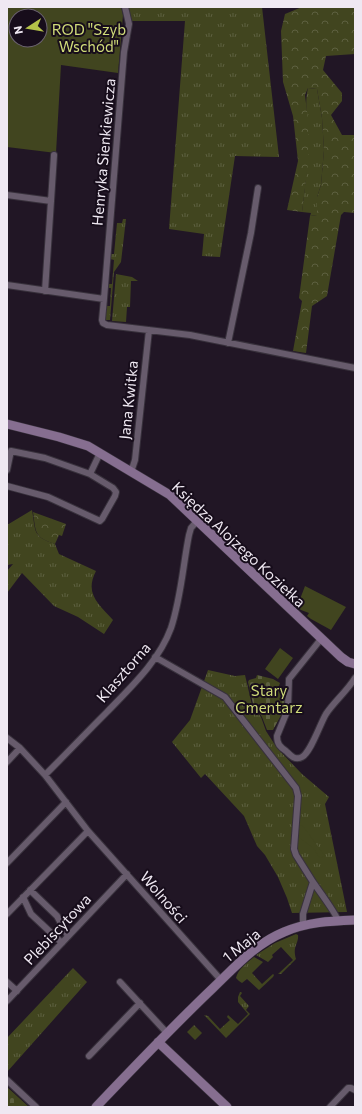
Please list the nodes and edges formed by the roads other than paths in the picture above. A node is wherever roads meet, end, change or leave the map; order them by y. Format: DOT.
graph roads {
  1 [pos="125,7"];
  2 [pos="54,155"];
  3 [pos="258,188"];
  4 [pos="7,195"];
  5 [pos="51,201"];
  6 [pos="7,285"];
  7 [pos="45,291"];
  8 [pos="104,299"];
  9 [pos="149,330"];
  10 [pos="228,343"];
  11 [pos="355,368"];
  12 [pos="7,424"];
  13 [pos="100,453"];
  14 [pos="7,470"];
  15 [pos="131,472"];
  16 [pos="90,474"];
  17 [pos="7,486"];
  18 [pos="197,521"];
  19 [pos="321,639"];
  20 [pos="155,657"];
  21 [pos="355,664"];
  22 [pos="355,678"];
  23 [pos="7,738"];
  24 [pos="20,748"];
  25 [pos="7,762"];
  26 [pos="45,775"];
  27 [pos="66,802"];
  28 [pos="88,831"];
  29 [pos="7,863"];
  30 [pos="127,874"];
  31 [pos="313,882"];
  32 [pos="30,890"];
  33 [pos="23,897"];
  34 [pos="7,914"];
  35 [pos="355,920"];
  36 [pos="338,921"];
  37 [pos="303,925"];
  38 [pos="68,936"];
  39 [pos="62,943"];
  40 [pos="221,980"];
  41 [pos="7,982"];
  42 [pos="120,982"];
  43 [pos="17,991"];
  44 [pos="7,1001"];
  45 [pos="140,1004"];
  46 [pos="167,1033"];
  47 [pos="158,1042"];
  48 [pos="90,1056"];
  49 [pos="7,1080"];
  50 [pos="355,1090"];
  51 [pos="221,1105"];
  52 [pos="36,1107"];
  53 [pos="96,1107"];
  54 [pos="330,1107"];
  1 -- 8 [label="street, Henryka Sienkiewicza"];
  2 -- 5 [label="street"];
  3 -- 10 [label="street"];
  4 -- 5 [label="street"];
  5 -- 7 [label="street"];
  6 -- 7 [label="street"];
  7 -- 8 [label="street"];
  8 -- 9 [label="street, Henryka Sienkiewicza"];
  9 -- 10 [label="street, Henryka Sienkiewicza"];
  9 -- 15 [label="street, Jana Kwitka"];
  10 -- 11 [label="street, Henryka Sienkiewicza"];
  12 -- 13 [label="street, Księdza Alojzego Koziełka"];
  13 -- 15 [label="street, Księdza Alojzego Koziełka"];
  13 -- 16 [label="street"];
  14 -- 16 [label="street"];
  15 -- 18 [label="street, Księdza Alojzego Koziełka"];
  16 -- 17 [label="street"];
  18 -- 19 [label="street, Księdza Alojzego Koziełka"];
  18 -- 20 [label="street, Klasztorna"];
  19 -- 21 [label="street, Księdza Alojzego Koziełka"];
  19 -- 22 [label="street"];
  20 -- 26 [label="street, Klasztorna"];
  20 -- 31 [label="street"];
  23 -- 24 [label="street, Wolności"];
  24 -- 25 [label="street"];
  24 -- 26 [label="street, Wolności"];
  26 -- 27 [label="street, Wolności"];
  27 -- 28 [label="street, Wolności"];
  27 -- 29 [label="street"];
  28 -- 30 [label="street, Wolności"];
  28 -- 32 [label="street"];
  30 -- 38 [label="street, Plebiscytowa"];
  30 -- 40 [label="street, Wolności"];
  31 -- 36 [label="street"];
  31 -- 37 [label="street"];
  32 -- 33 [label="street"];
  32 -- 38 [label="street"];
  33 -- 34 [label="street"];
  33 -- 39 [label="street"];
  35 -- 36 [label="street, 1 Maja"];
  36 -- 37 [label="street, 1 Maja"];
  37 -- 40 [label="street, 1 Maja"];
  38 -- 39 [label="street, Plebiscytowa"];
  39 -- 43 [label="street, Plebiscytowa"];
  40 -- 46 [label="street, 1 Maja"];
  41 -- 43 [label="street"];
  42 -- 45 [label="street"];
  43 -- 44 [label="street, Plebiscytowa"];
  45 -- 46 [label="street"];
  45 -- 48 [label="street"];
  46 -- 47 [label="street, 1 Maja"];
  47 -- 51 [label="street"];
  47 -- 53 [label="street, 1 Maja"];
  49 -- 52 [label="street"];
  50 -- 54 [label="street"];
}
